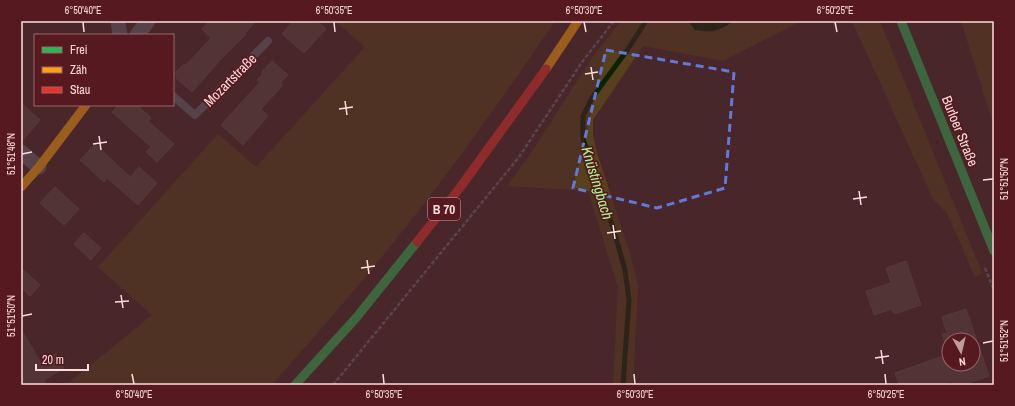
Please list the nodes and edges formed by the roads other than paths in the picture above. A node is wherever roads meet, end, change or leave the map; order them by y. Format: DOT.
graph roads {
  1 [pos="118,21"];
  2 [pos="148,21"];
  3 [pos="578,21"];
  4 [pos="901,21"];
  5 [pos="120,34"];
  6 [pos="138,34"];
  7 [pos="268,41"];
  8 [pos="174,97"];
  9 [pos="85,106"];
  10 [pos="21,152"];
  11 [pos="39,167"];
  12 [pos="21,187"];
  13 [pos="994,251"];
  14 [pos="295,385"];
  1 -- 5 [label="street"];
  2 -- 6 [label="street"];
  3 -- 14 [label="main road, B 70"];
  4 -- 13 [label="main road, Burloer Straße"];
  7 -- 8 [label="lane, Mozartstraße"];
  9 -- 11 [label="main road"];
  10 -- 11 [label="street"];
  11 -- 12 [label="main road"];
}
